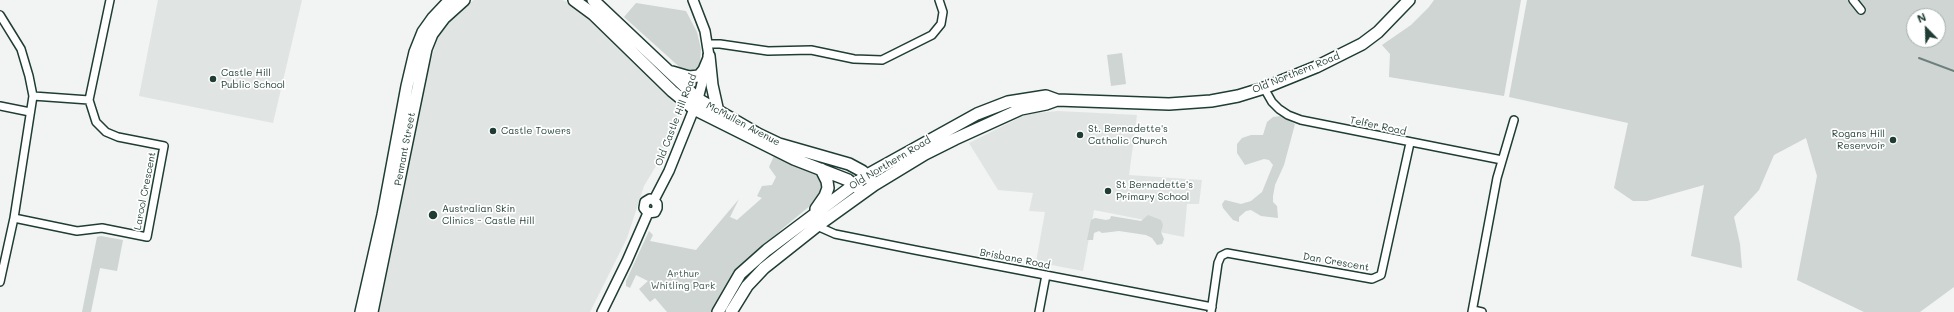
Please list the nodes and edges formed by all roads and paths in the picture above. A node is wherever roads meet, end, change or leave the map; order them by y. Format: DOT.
graph roads {
  1 [pos="110,0"];
  2 [pos="450,0"];
  3 [pos="464,0"];
  4 [pos="574,0"];
  5 [pos="593,0"];
  6 [pos="693,0"];
  7 [pos="939,0"];
  8 [pos="1853,0"];
  9 [pos="1405,3"];
  10 [pos="1861,10"];
  11 [pos="0,16"];
  12 [pos="709,44"];
  13 [pos="709,56"];
  14 [pos="668,70"];
  15 [pos="1264,88"];
  16 [pos="32,96"];
  17 [pos="90,100"];
  18 [pos="1056,100"];
  19 [pos="696,104"];
  20 [pos="0,106"];
  21 [pos="30,112"];
  22 [pos="718,112"];
  23 [pos="1514,120"];
  24 [pos="1410,143"];
  25 [pos="1502,160"];
  26 [pos="821,169"];
  27 [pos="867,175"];
  28 [pos="855,184"];
  29 [pos="874,185"];
  30 [pos="862,193"];
  31 [pos="14,218"];
  32 [pos="812,223"];
  33 [pos="1224,254"];
  34 [pos="1046,275"];
  35 [pos="0,282"];
  36 [pos="1211,309"];
  37 [pos="732,310"];
  38 [pos="1473,311"];
  39 [pos="361,312"];
  40 [pos="372,312"];
  41 [pos="602,312"];
  42 [pos="718,312"];
  43 [pos="1038,312"];
  44 [pos="1482,312"];
  1 -- 17 [label="street"];
  2 -- 39 [label="main road, Pennant Street"];
  3 -- 40 [label="main road, Pennant Street"];
  4 -- 19 [label="main road"];
  5 -- 14 [label="main road"];
  6 -- 12 [label="street, Old Castle Hill Road"];
  7 -- 12 [label="street"];
  8 -- 10 [label="street"];
  9 -- 15 [label="main road, Old Northern Road"];
  11 -- 16 [label="street"];
  12 -- 13 [label="street, Old Castle Hill Road"];
  13 -- 14 [label="main road"];
  13 -- 19 [label="street, Old Castle Hill Road"];
  13 -- 22 [label="main road"];
  14 -- 19 [label="main road"];
  15 -- 18 [label="main road, Old Northern Road"];
  15 -- 24 [label="street, Telfer Road"];
  16 -- 17 [label="street"];
  16 -- 21 [label="street"];
  17 -- 31 [label="street, Larool Crescent"];
  18 -- 27 [label="main road, Old Northern Road"];
  18 -- 29 [label="main road, Old Northern Road"];
  19 -- 22 [label="main road, McMullen Avenue"];
  19 -- 26 [label="main road, McMullen Avenue"];
  19 -- 41 [label="street, Old Castle Hill Road"];
  20 -- 21 [label="street"];
  21 -- 31 [label="street"];
  22 -- 27 [label="main road, McMullen Avenue"];
  23 -- 25 [label="street"];
  24 -- 25 [label="street, Telfer Road"];
  24 -- 33 [label="street, Dan Crescent"];
  25 -- 38 [label="street"];
  26 -- 28 [label="main road, McMullen Avenue"];
  26 -- 32 [label="main road"];
  27 -- 28 [label="main road, Old Northern Road"];
  27 -- 29 [label="main road, McMullen Avenue"];
  28 -- 30 [label="main road, McMullen Avenue"];
  28 -- 32 [label="main road, Old Northern Road"];
  29 -- 30 [label="main road, Old Northern Road"];
  30 -- 32 [label="main road, Old Northern Road"];
  31 -- 35 [label="street"];
  32 -- 34 [label="street, Brisbane Road"];
  32 -- 37 [label="main road, Old Northern Road"];
  32 -- 42 [label="main road, Old Northern Road"];
  33 -- 36 [label="street, Brisbane Road"];
  34 -- 36 [label="street, Brisbane Road"];
  34 -- 43 [label="street"];
  38 -- 44 [label="street"];
}
